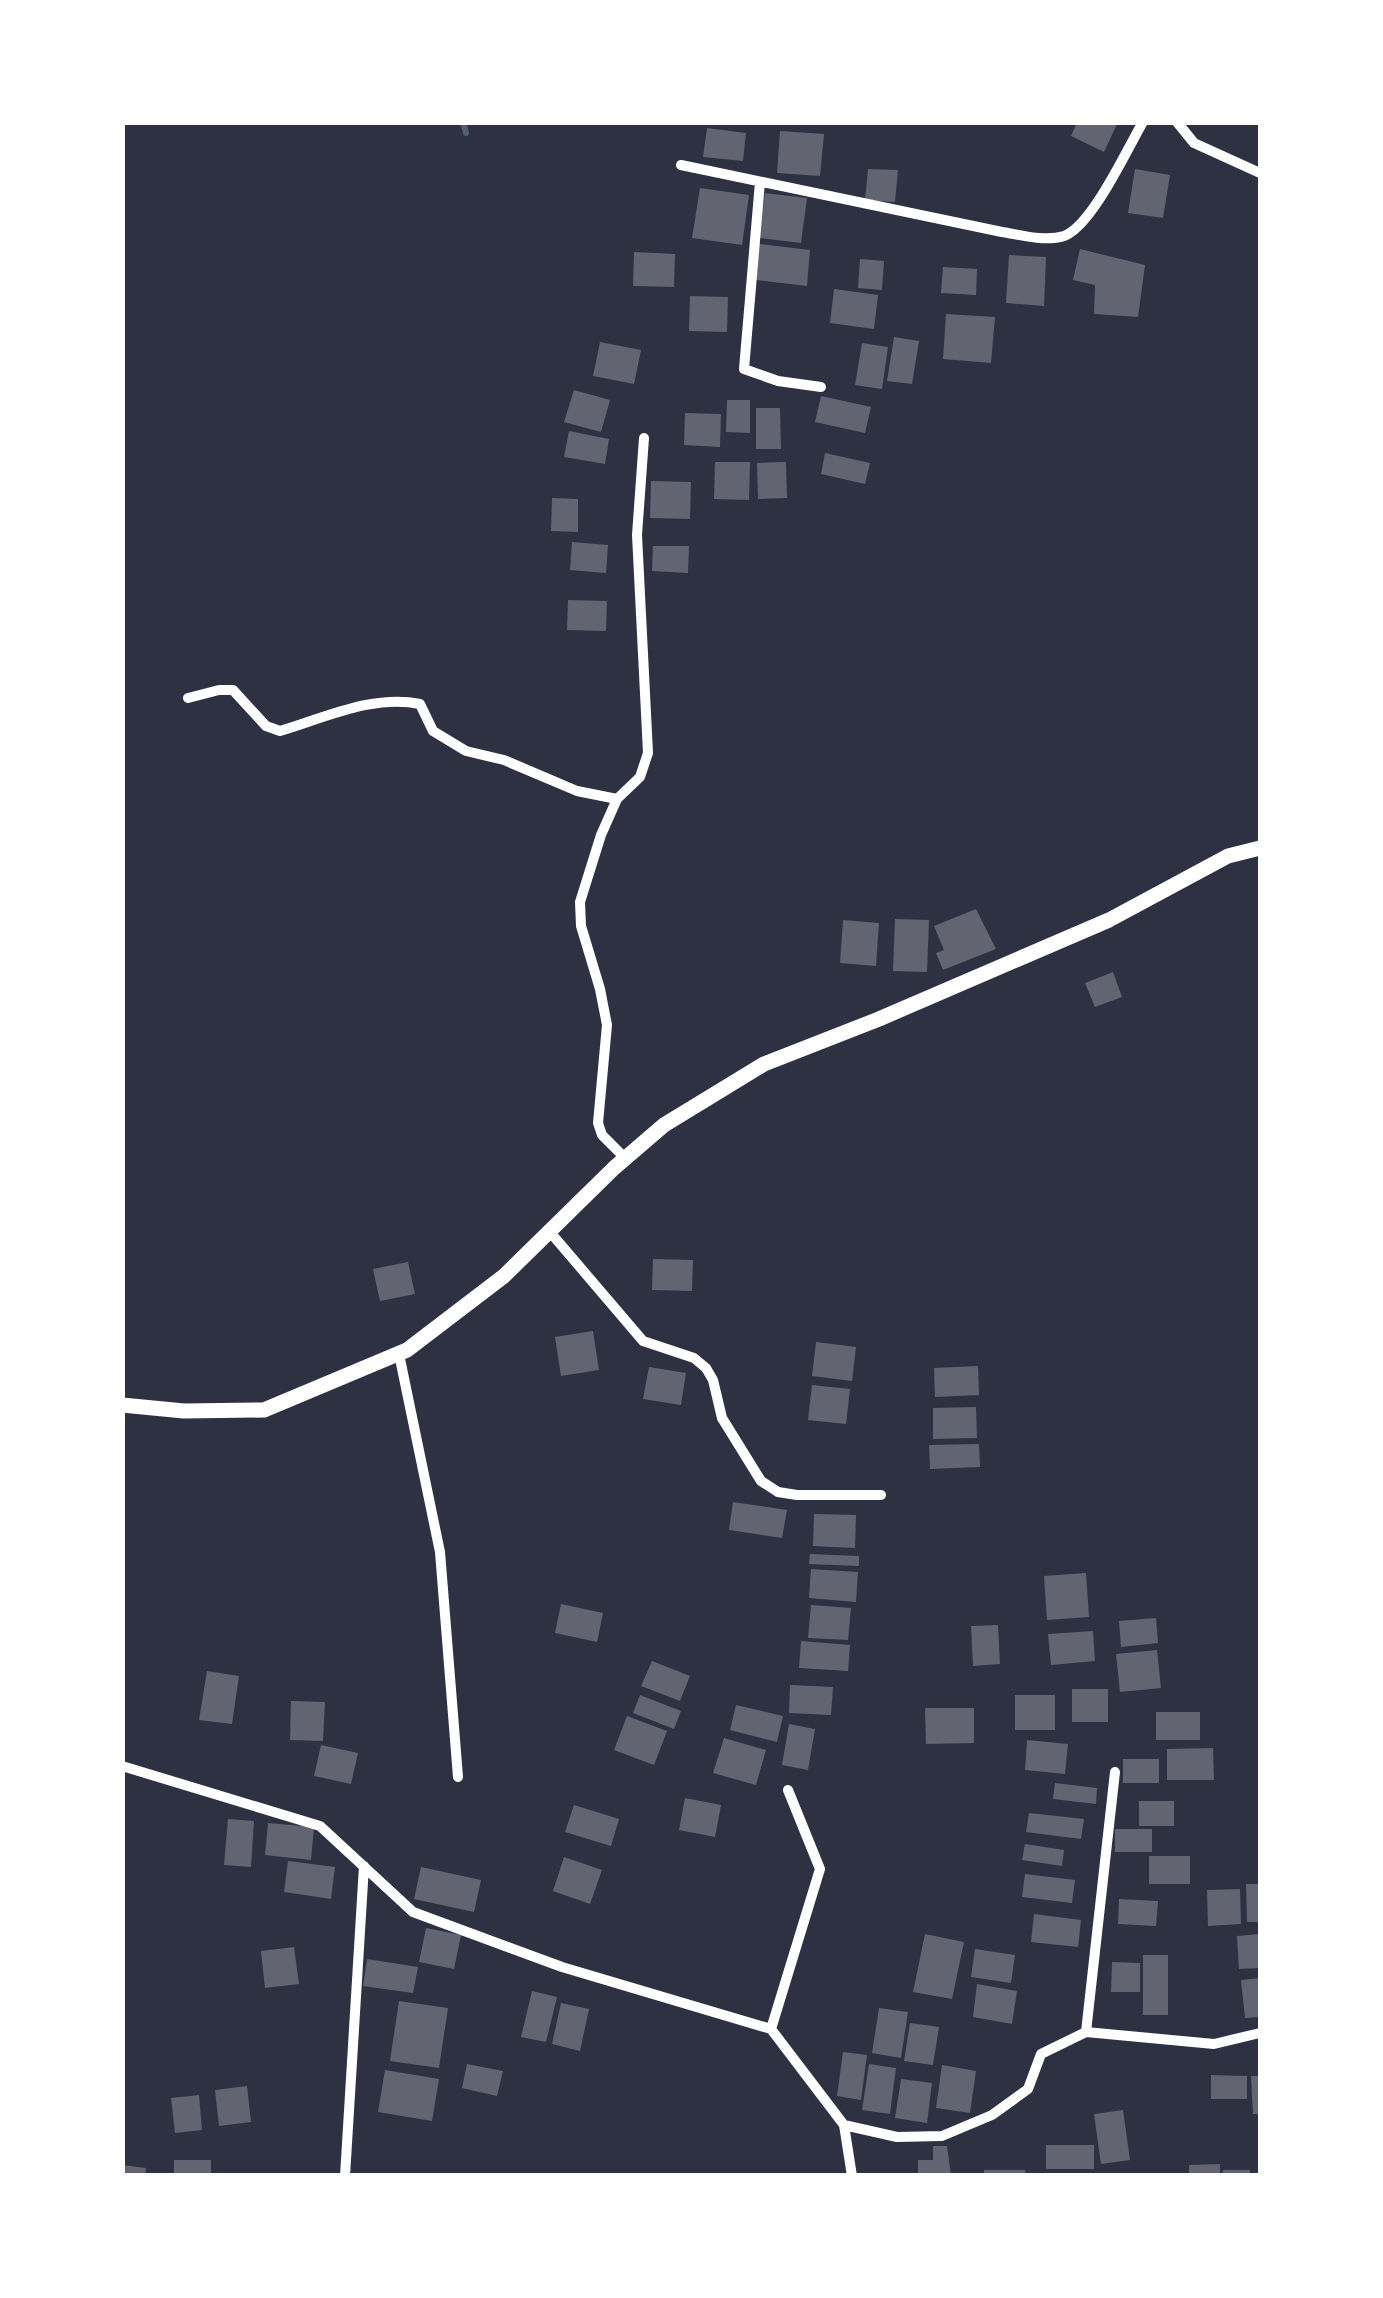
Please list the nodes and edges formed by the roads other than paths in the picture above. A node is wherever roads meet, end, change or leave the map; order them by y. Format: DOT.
graph roads {
  1 [pos="1143,122"];
  2 [pos="1176,122"];
  3 [pos="680,165"];
  4 [pos="1260,174"];
  5 [pos="760,182"];
  6 [pos="821,386"];
  7 [pos="644,438"];
  8 [pos="188,698"];
  9 [pos="617,799"];
  10 [pos="1260,848"];
  11 [pos="624,1158"];
  12 [pos="550,1232"];
  13 [pos="399,1354"];
  14 [pos="122,1404"];
  15 [pos="882,1494"];
  16 [pos="122,1766"];
  17 [pos="1115,1772"];
  18 [pos="458,1777"];
  19 [pos="788,1790"];
  20 [pos="364,1866"];
  21 [pos="771,2029"];
  22 [pos="1086,2032"];
  23 [pos="1260,2033"];
  24 [pos="844,2126"];
  25 [pos="344,2176"];
  26 [pos="852,2176"];
  1 -- 5 [label="street"];
  2 -- 4 [label="street"];
  3 -- 5 [label="street"];
  5 -- 6 [label="street"];
  7 -- 9 [label="street"];
  8 -- 9 [label="street"];
  9 -- 11 [label="street"];
  10 -- 11 [label="street"];
  11 -- 12 [label="street"];
  12 -- 13 [label="street"];
  12 -- 15 [label="street"];
  13 -- 14 [label="street"];
  13 -- 18 [label="street"];
  16 -- 20 [label="street"];
  17 -- 22 [label="street"];
  19 -- 21 [label="street"];
  20 -- 21 [label="street"];
  20 -- 25 [label="street"];
  21 -- 24 [label="street"];
  22 -- 23 [label="street"];
  22 -- 24 [label="street"];
  24 -- 26 [label="street"];
}
